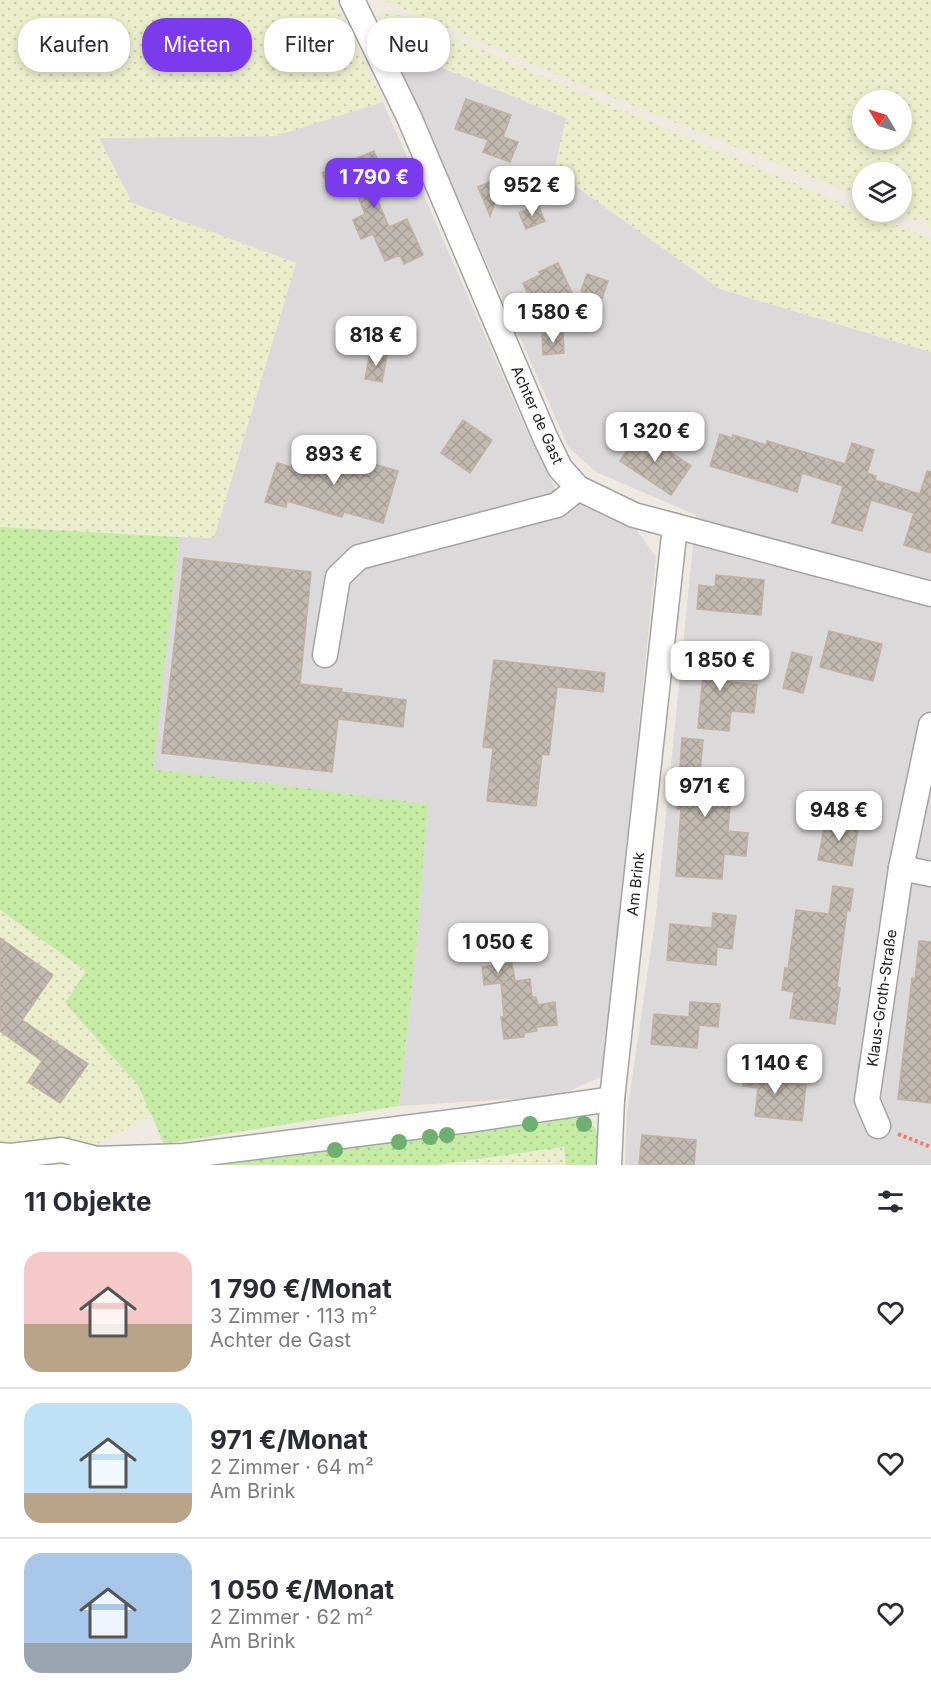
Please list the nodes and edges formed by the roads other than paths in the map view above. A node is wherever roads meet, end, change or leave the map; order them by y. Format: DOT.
graph roads {
  1 [pos="352,0"];
  2 [pos="578,488"];
  3 [pos="675,526"];
  4 [pos="931,594"];
  5 [pos="325,655"];
  6 [pos="931,725"];
  7 [pos="901,868"];
  8 [pos="931,874"];
  9 [pos="612,1099"];
  10 [pos="878,1126"];
  11 [pos="0,1155"];
  12 [pos="97,1162"];
  13 [pos="609,1165"];
  1 -- 2 [label="street, Achter de Gast"];
  2 -- 3 [label="street, Achter de Gast"];
  2 -- 5 [label="street"];
  3 -- 4 [label="street, Achter de Gast"];
  3 -- 9 [label="street, Am Brink"];
  6 -- 7 [label="street, Klaus-Groth-Straße"];
  7 -- 8 [label="street"];
  7 -- 10 [label="street, Klaus-Groth-Straße"];
  9 -- 12 [label="street"];
  9 -- 13 [label="street, Am Brink"];
  11 -- 12 [label="street"];
}
